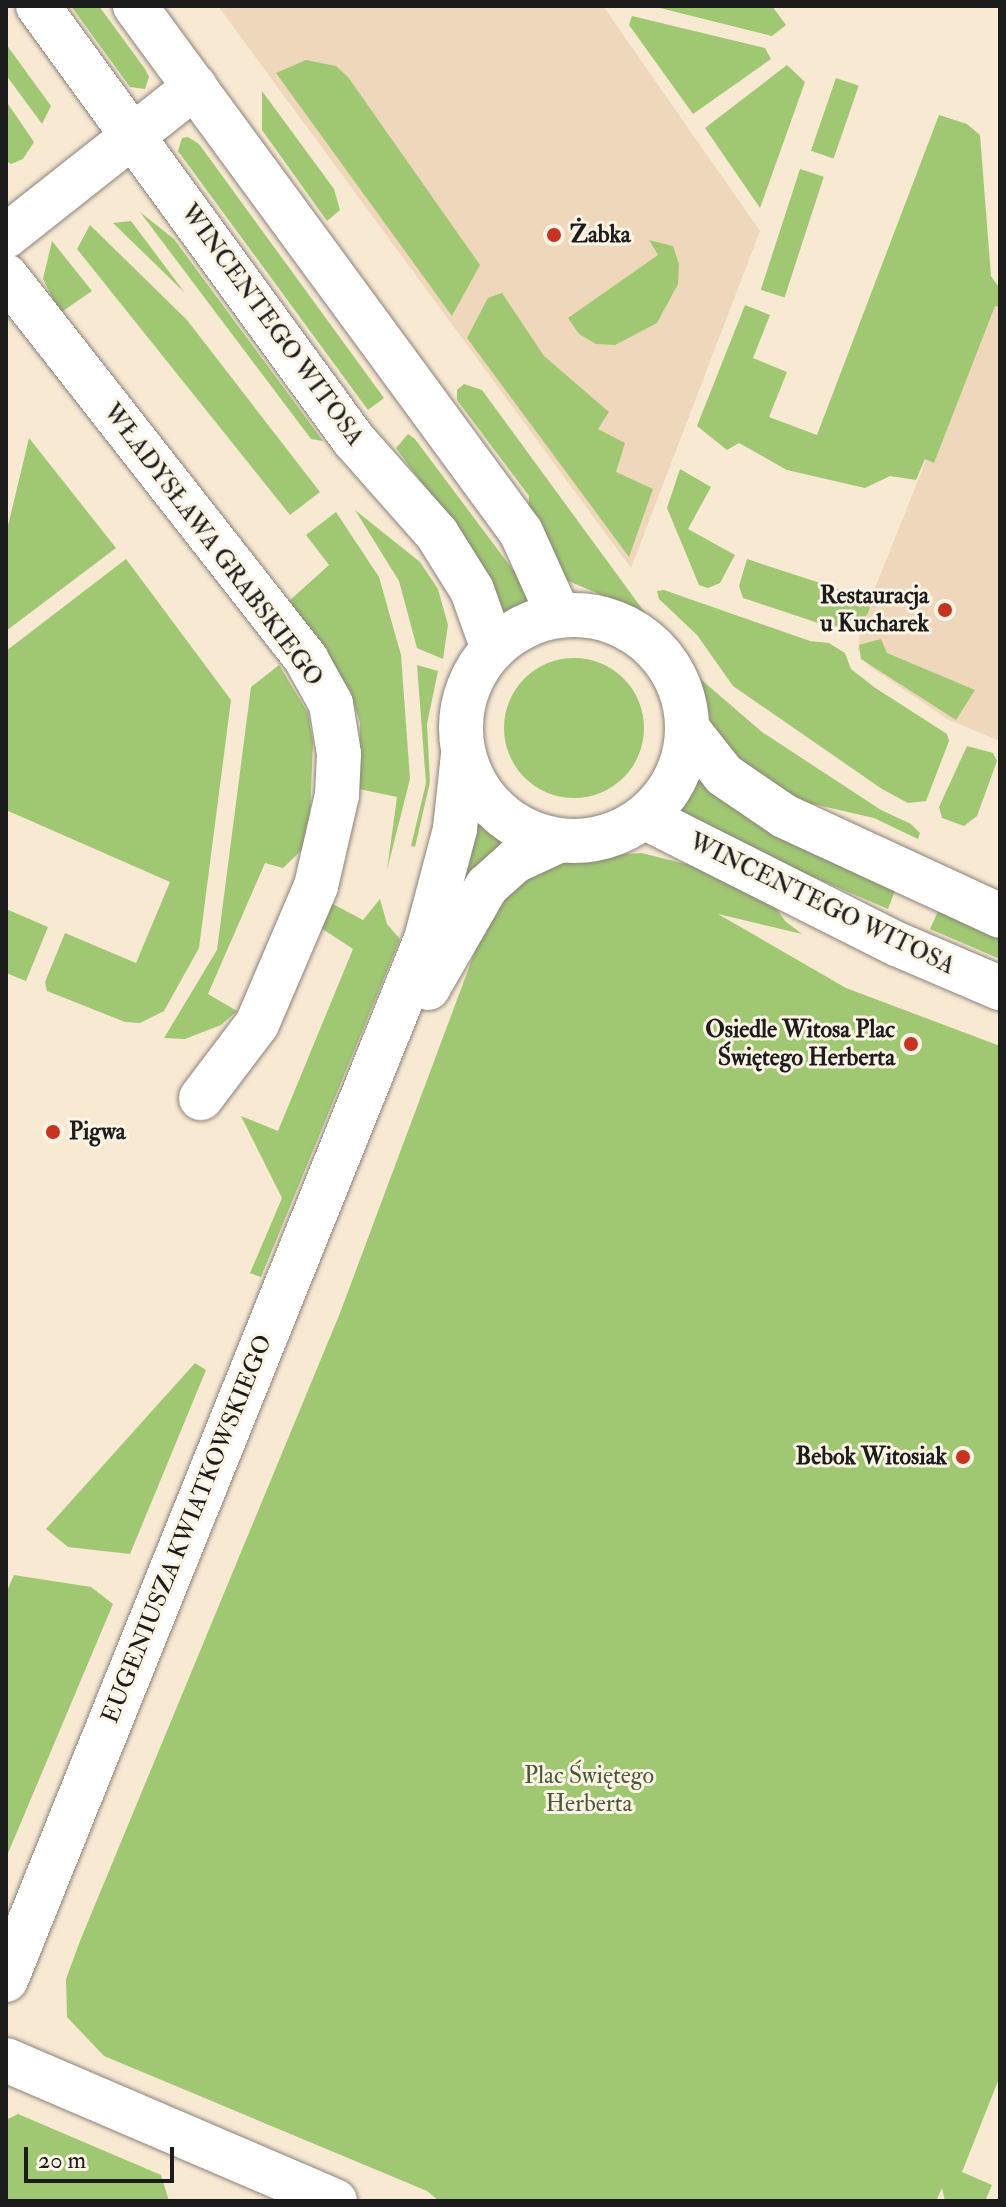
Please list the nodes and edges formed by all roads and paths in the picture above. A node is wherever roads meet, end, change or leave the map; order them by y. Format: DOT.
graph roads {
  1 [pos="38,6"];
  2 [pos="135,6"];
  3 [pos="195,87"];
  4 [pos="133,134"];
  5 [pos="6,236"];
  6 [pos="6,276"];
  7 [pos="559,616"];
  8 [pos="493,649"];
  9 [pos="687,728"];
  10 [pos="463,754"];
  11 [pos="644,817"];
  12 [pos="558,841"];
  13 [pos="1000,916"];
  14 [pos="1000,988"];
  15 [pos="373,1079"];
  16 [pos="201,1098"];
  17 [pos="6,1980"];
  18 [pos="6,2060"];
  19 [pos="335,2201"];
  1 -- 4 [label="street, WINCENTEGO WITOSA"];
  2 -- 3 [label="street"];
  3 -- 4 [label="street"];
  3 -- 7 [label="street"];
  4 -- 5 [label="street"];
  4 -- 8 [label="street, WINCENTEGO WITOSA"];
  6 -- 16 [label="street, WŁADYSŁAWA GRABSKIEGO"];
  7 -- 8 [label="street"];
  7 -- 9 [label="street"];
  8 -- 10 [label="street"];
  9 -- 11 [label="street"];
  9 -- 13 [label="street"];
  10 -- 12 [label="street"];
  10 -- 15 [label="street, EUGENIUSZA KWIATKOWSKIEGO"];
  11 -- 12 [label="street"];
  11 -- 14 [label="street, WINCENTEGO WITOSA"];
  12 -- 15 [label="street, EUGENIUSZA KWIATKOWSKIEGO"];
  15 -- 17 [label="street, EUGENIUSZA KWIATKOWSKIEGO"];
  18 -- 19 [label="street"];
}
